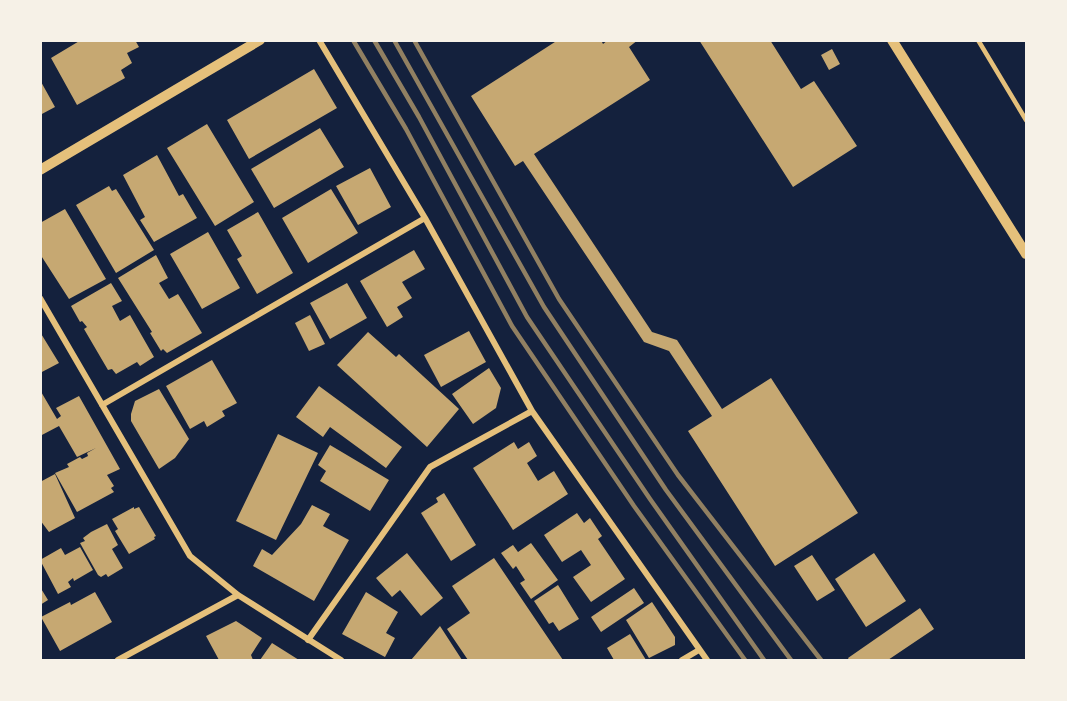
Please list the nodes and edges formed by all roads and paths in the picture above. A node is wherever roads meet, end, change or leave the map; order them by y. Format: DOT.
graph roads {
  1 [pos="260,40"];
  2 [pos="319,40"];
  3 [pos="892,40"];
  4 [pos="978,40"];
  5 [pos="1026,120"];
  6 [pos="40,170"];
  7 [pos="425,218"];
  8 [pos="1026,254"];
  9 [pos="40,298"];
  10 [pos="102,405"];
  11 [pos="532,411"];
  12 [pos="238,595"];
  13 [pos="308,640"];
  14 [pos="699,650"];
  15 [pos="118,660"];
  16 [pos="341,660"];
  17 [pos="682,660"];
  18 [pos="707,660"];
  1 -- 6 [label="street"];
  2 -- 7 [label="street"];
  3 -- 8 [label="street"];
  4 -- 5 [label="lane"];
  7 -- 10 [label="street"];
  7 -- 11 [label="street"];
  9 -- 10 [label="street"];
  10 -- 12 [label="street"];
  11 -- 13 [label="street"];
  11 -- 14 [label="street"];
  12 -- 13 [label="street"];
  12 -- 15 [label="street"];
  13 -- 16 [label="street"];
  14 -- 17 [label="street"];
  14 -- 18 [label="street"];
}
